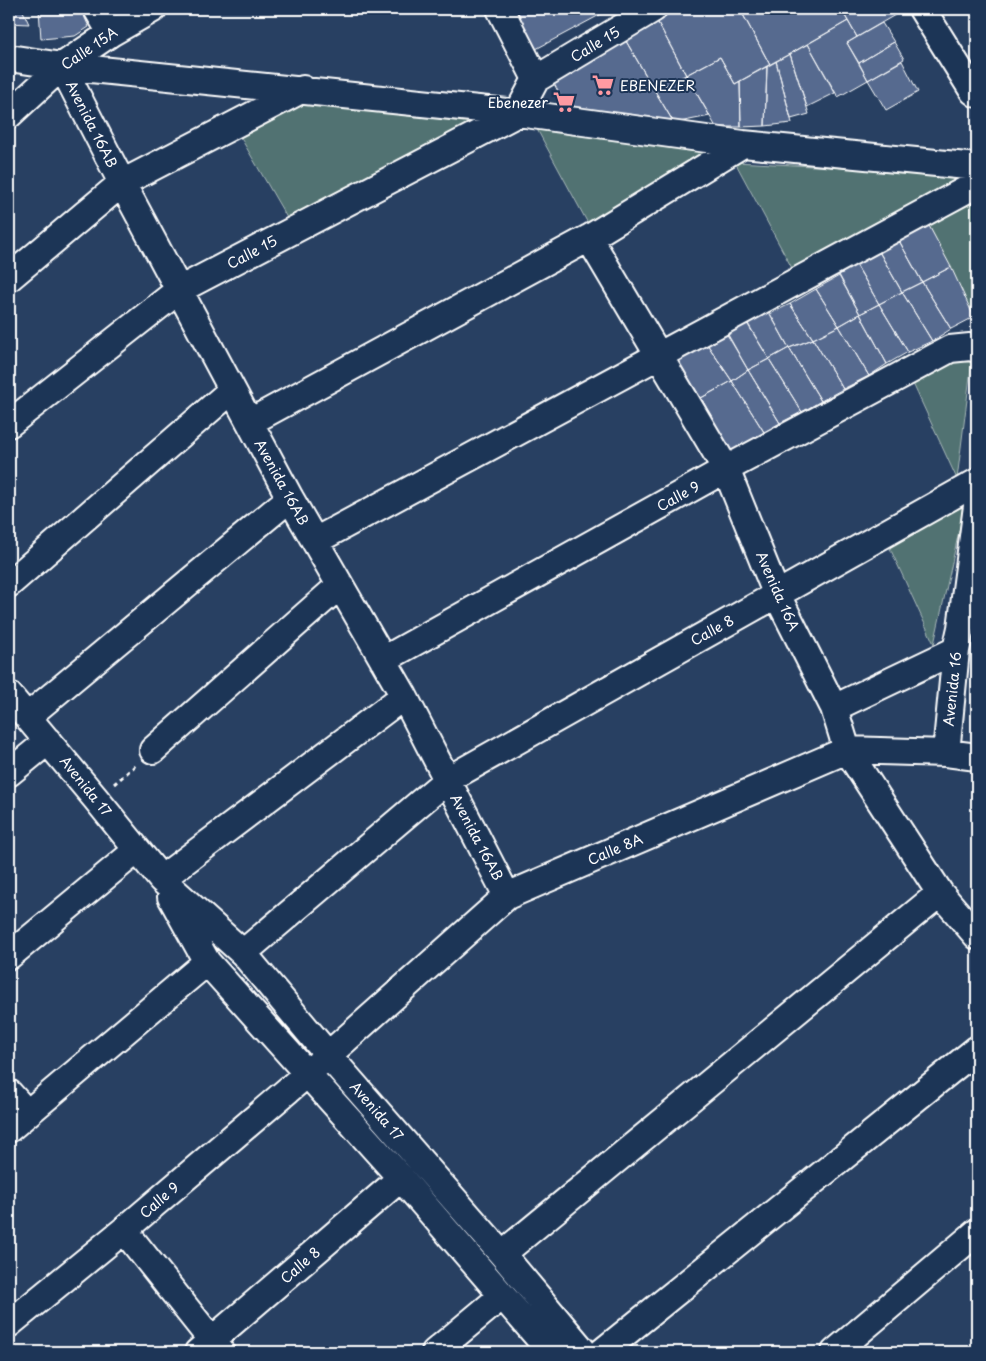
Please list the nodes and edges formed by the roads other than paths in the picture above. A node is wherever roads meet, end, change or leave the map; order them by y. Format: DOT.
graph roads {
  1 [pos="97,9"];
  2 [pos="153,9"];
  3 [pos="500,9"];
  4 [pos="654,9"];
  5 [pos="922,9"];
  6 [pos="111,33"];
  7 [pos="9,58"];
  8 [pos="62,66"];
  9 [pos="536,79"];
  10 [pos="303,90"];
  11 [pos="977,94"];
  12 [pos="518,112"];
  13 [pos="9,115"];
  14 [pos="743,144"];
  15 [pos="977,167"];
  16 [pos="122,183"];
  17 [pos="977,184"];
  18 [pos="589,238"];
  19 [pos="9,278"];
  20 [pos="179,290"];
  21 [pos="977,349"];
  22 [pos="660,355"];
  23 [pos="232,390"];
  24 [pos="250,422"];
  25 [pos="9,424"];
  26 [pos="726,469"];
  27 [pos="977,482"];
  28 [pos="290,498"];
  29 [pos="977,506"];
  30 [pos="315,541"];
  31 [pos="9,584"];
  32 [pos="340,585"];
  33 [pos="776,594"];
  34 [pos="965,636"];
  35 [pos="383,660"];
  36 [pos="9,695"];
  37 [pos="404,696"];
  38 [pos="834,708"];
  39 [pos="28,716"];
  40 [pos="48,740"];
  41 [pos="154,750"];
  42 [pos="847,750"];
  43 [pos="946,753"];
  44 [pos="977,757"];
  45 [pos="9,773"];
  46 [pos="446,780"];
  47 [pos="137,850"];
  48 [pos="161,879"];
  49 [pos="940,893"];
  50 [pos="507,896"];
  51 [pos="977,936"];
  52 [pos="243,953"];
  53 [pos="9,956"];
  54 [pos="207,962"];
  55 [pos="977,1049"];
  56 [pos="328,1054"];
  57 [pos="308,1072"];
  58 [pos="9,1093"];
  59 [pos="18,1121"];
  60 [pos="402,1178"];
  61 [pos="124,1230"];
  62 [pos="977,1232"];
  63 [pos="502,1254"];
  64 [pos="502,1296"];
  65 [pos="10,1320"];
  66 [pos="210,1349"];
  67 [pos="435,1352"];
  68 [pos="551,1352"];
  69 [pos="584,1352"];
  70 [pos="602,1352"];
  71 [pos="835,1352"];
  1 -- 6 [label="street"];
  2 -- 6 [label="street, Calle 15A"];
  3 -- 9 [label="street"];
  4 -- 9 [label="street, Calle 15"];
  5 -- 11 [label="street"];
  6 -- 8 [label="street, Calle 15A"];
  7 -- 8 [label="street"];
  8 -- 10 [label="street"];
  8 -- 13 [label="street, Calle 15A"];
  8 -- 16 [label="street, Avenida 16AB"];
  9 -- 12 [label="street"];
  10 -- 12 [label="street"];
  10 -- 16 [label="street"];
  12 -- 14 [label="street"];
  12 -- 20 [label="street, Calle 15"];
  14 -- 15 [label="street"];
  14 -- 18 [label="street"];
  16 -- 19 [label="street"];
  16 -- 20 [label="street, Avenida 16AB"];
  17 -- 22 [label="street"];
  18 -- 22 [label="street, Avenida 16A"];
  18 -- 24 [label="street"];
  20 -- 23 [label="street, Avenida 16AB"];
  20 -- 25 [label="street, Calle 15"];
  21 -- 26 [label="street, Calle 9"];
  22 -- 26 [label="street, Avenida 16A"];
  22 -- 30 [label="street"];
  23 -- 24 [label="street, Avenida 16AB"];
  23 -- 31 [label="street"];
  24 -- 28 [label="street, Avenida 16AB"];
  26 -- 33 [label="street, Avenida 16A"];
  26 -- 35 [label="street, Calle 9"];
  27 -- 33 [label="street, Calle 8"];
  28 -- 30 [label="street, Avenida 16AB"];
  28 -- 39 [label="street"];
  29 -- 34 [label="street, Avenida 16"];
  30 -- 32 [label="street, Avenida 16AB"];
  32 -- 35 [label="street, Avenida 16AB"];
  32 -- 41 [label="street"];
  33 -- 38 [label="street, Avenida 16A"];
  33 -- 46 [label="street, Calle 8"];
  34 -- 38 [label="street"];
  34 -- 43 [label="street, Avenida 16"];
  35 -- 37 [label="street, Avenida 16AB"];
  36 -- 39 [label="street, Avenida 17"];
  37 -- 46 [label="street, Avenida 16AB"];
  37 -- 48 [label="street"];
  38 -- 42 [label="street, Avenida 16A"];
  39 -- 40 [label="street, Avenida 17"];
  40 -- 45 [label="street"];
  40 -- 47 [label="street, Avenida 17"];
  42 -- 43 [label="street, Calle 8A"];
  42 -- 49 [label="street, Avenida 16A"];
  42 -- 50 [label="street, Calle 8A"];
  43 -- 44 [label="street, Calle 8A"];
  46 -- 50 [label="street, Avenida 16AB"];
  46 -- 52 [label="street, Calle 8"];
  47 -- 48 [label="street, Avenida 17"];
  47 -- 53 [label="street"];
  48 -- 52 [label="street, Avenida 17"];
  48 -- 54 [label="street, Avenida 17"];
  49 -- 51 [label="street, Avenida 16A"];
  49 -- 63 [label="street"];
  50 -- 56 [label="street, Calle 8A"];
  52 -- 56 [label="street, Avenida 17"];
  54 -- 57 [label="street, Avenida 17"];
  54 -- 59 [label="street"];
  55 -- 70 [label="street"];
  56 -- 57 [label="street, Calle 8A"];
  56 -- 63 [label="street, Avenida 17"];
  57 -- 60 [label="street, Avenida 17"];
  57 -- 61 [label="street, Calle 9"];
  58 -- 59 [label="street"];
  60 -- 64 [label="street, Avenida 17"];
  60 -- 66 [label="street, Calle 8"];
  61 -- 65 [label="street, Calle 9"];
  61 -- 66 [label="street"];
  62 -- 71 [label="street"];
  63 -- 69 [label="street, Avenida 17"];
  64 -- 67 [label="street"];
  64 -- 68 [label="street, Avenida 17"];
}
